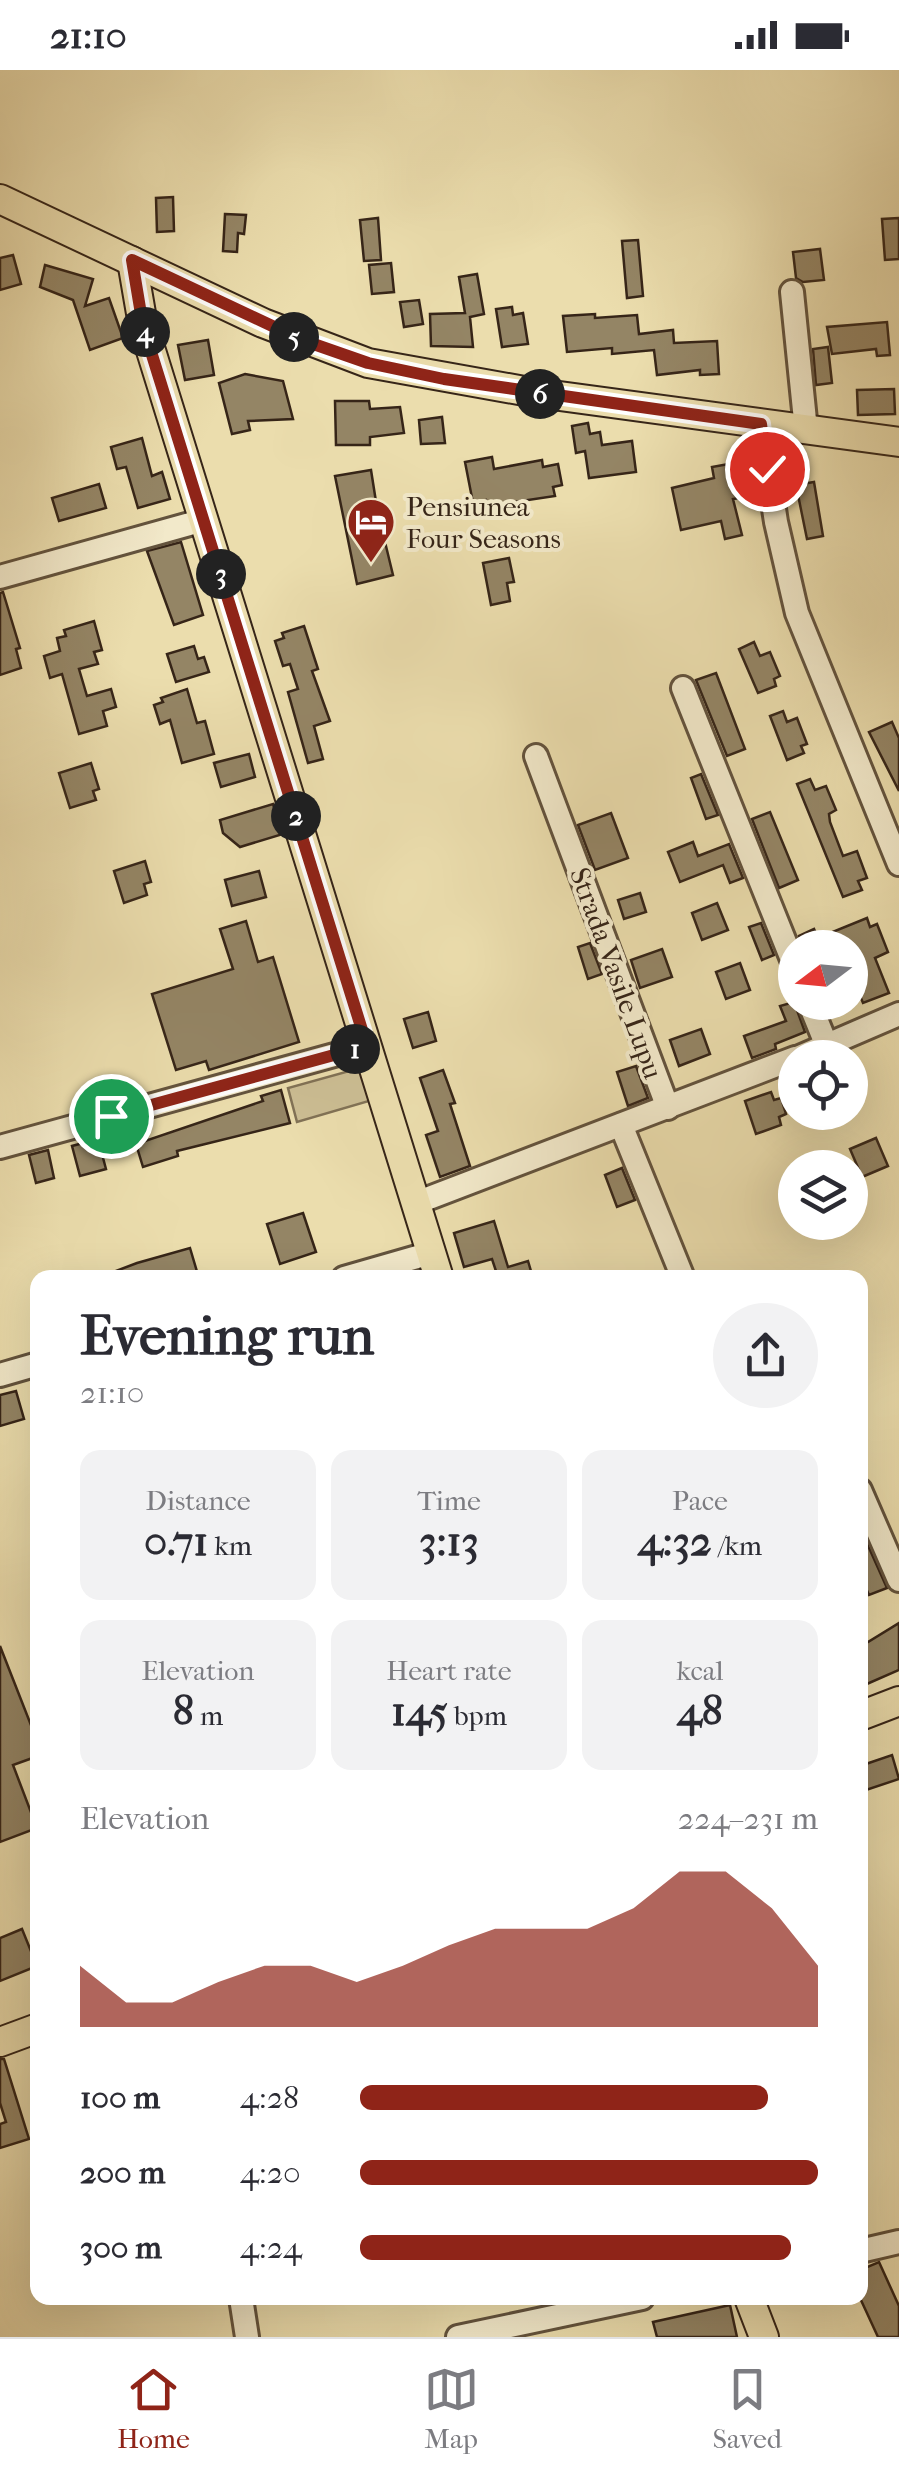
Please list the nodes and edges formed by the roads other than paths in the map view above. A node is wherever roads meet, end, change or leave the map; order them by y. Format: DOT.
graph roads {
  1 [pos="0,199"];
  2 [pos="132,260"];
  3 [pos="792,292"];
  4 [pos="761,424"];
  5 [pos="806,430"];
  6 [pos="899,442"];
  7 [pos="204,520"];
  8 [pos="0,578"];
  9 [pos="683,688"];
  10 [pos="536,756"];
  11 [pos="899,864"];
  12 [pos="780,930"];
  13 [pos="899,1014"];
  14 [pos="840,1040"];
  15 [pos="367,1046"];
  16 [pos="778,1065"];
  17 [pos="668,1108"];
  18 [pos="621,1126"];
  19 [pos="0,1147"];
  20 [pos="416,1203"];
  21 [pos="435,1265"];
  22 [pos="400,1270"];
  23 [pos="680,1270"];
  24 [pos="30,1366"];
  25 [pos="0,1375"];
  26 [pos="868,1508"];
  27 [pos="899,1580"];
  28 [pos="899,1701"];
  29 [pos="868,1713"];
  30 [pos="30,2031"];
  31 [pos="0,2042"];
  32 [pos="899,2242"];
  33 [pos="868,2248"];
  34 [pos="242,2305"];
  35 [pos="609,2305"];
  36 [pos="752,2305"];
  37 [pos="247,2337"];
  38 [pos="458,2337"];
  39 [pos="764,2337"];
  1 -- 2 [label="main road"];
  2 -- 4 [label="main road"];
  2 -- 7 [label="main road"];
  3 -- 5 [label="street"];
  4 -- 5 [label="main road"];
  4 -- 11 [label="street"];
  5 -- 6 [label="main road"];
  7 -- 8 [label="street"];
  7 -- 15 [label="main road"];
  9 -- 12 [label="street"];
  10 -- 17 [label="street, Strada Vasile Lupu"];
  13 -- 14 [label="street"];
  15 -- 19 [label="street"];
  15 -- 20 [label="main road"];
  16 -- 17 [label="street"];
  17 -- 18 [label="street, Strada Vasile Lupu"];
  18 -- 20 [label="street, Strada Vasile Lupu"];
  18 -- 23 [label="street"];
  20 -- 21 [label="main road"];
  21 -- 22 [label="street"];
  24 -- 25 [label="street"];
  26 -- 27 [label="street"];
  28 -- 29 [label="main road"];
  30 -- 31 [label="main road"];
  32 -- 33 [label="street"];
  34 -- 37 [label="street"];
  35 -- 38 [label="street"];
  36 -- 39 [label="main road"];
}
